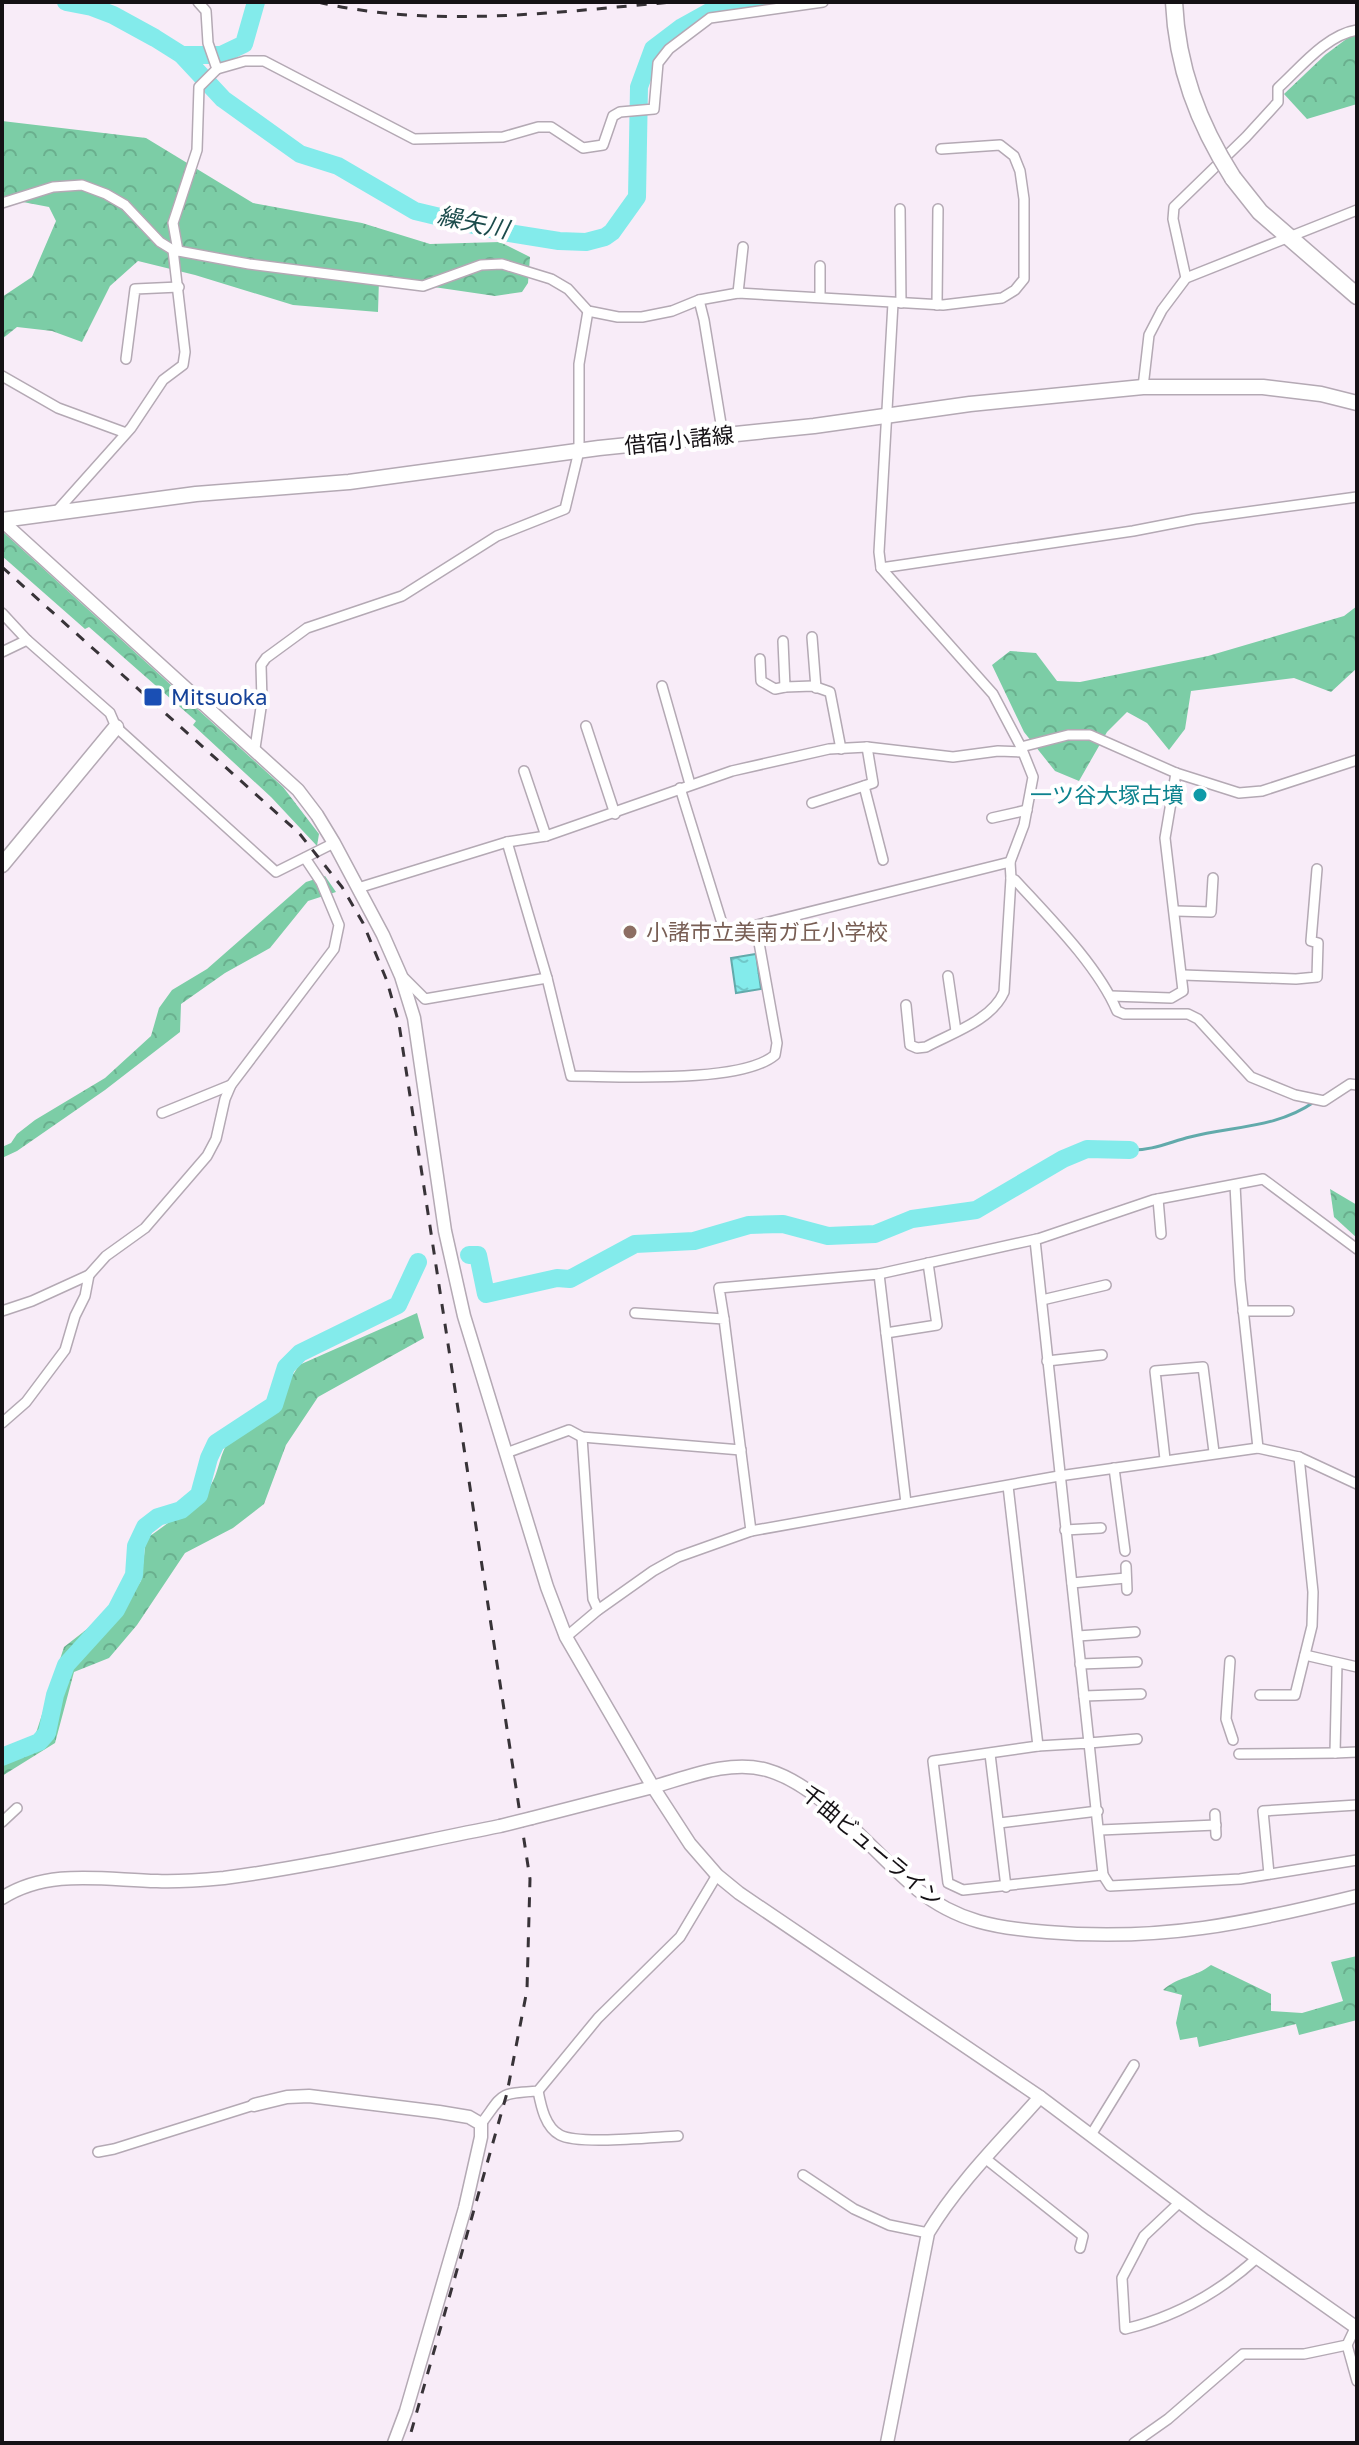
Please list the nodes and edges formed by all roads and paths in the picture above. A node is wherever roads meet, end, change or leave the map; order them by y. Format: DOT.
graph roads {
  1 [pos="198,2"];
  2 [pos="823,2"];
  3 [pos="1174,2"];
  4 [pos="1357,30"];
  5 [pos="216,68"];
  6 [pos="941,149"];
  7 [pos="2,203"];
  8 [pos="900,209"];
  9 [pos="938,209"];
  10 [pos="1357,210"];
  11 [pos="1295,243"];
  12 [pos="743,247"];
  13 [pos="176,250"];
  14 [pos="820,266"];
  15 [pos="1186,278"];
  16 [pos="1357,282"];
  17 [pos="179,287"];
  18 [pos="738,293"];
  19 [pos="1357,296"];
  20 [pos="820,297"];
  21 [pos="699,300"];
  22 [pos="897,303"];
  23 [pos="937,305"];
  24 [pos="588,311"];
  25 [pos="126,359"];
  26 [pos="2,376"];
  27 [pos="1143,387"];
  28 [pos="1357,403"];
  29 [pos="888,418"];
  30 [pos="126,433"];
  31 [pos="723,436"];
  32 [pos="579,451"];
  33 [pos="1357,497"];
  34 [pos="56,512"];
  35 [pos="2,520"];
  36 [pos="881,568"];
  37 [pos="2,613"];
  38 [pos="812,637"];
  39 [pos="27,640"];
  40 [pos="783,641"];
  41 [pos="2,652"];
  42 [pos="760,659"];
  43 [pos="662,686"];
  44 [pos="785,687"];
  45 [pos="816,688"];
  46 [pos="586,726"];
  47 [pos="116,727"];
  48 [pos="867,747"];
  49 [pos="255,748"];
  50 [pos="841,749"];
  51 [pos="1021,749"];
  52 [pos="1357,760"];
  53 [pos="524,771"];
  54 [pos="1176,773"];
  55 [pos="690,784"];
  56 [pos="864,786"];
  57 [pos="680,788"];
  58 [pos="812,803"];
  59 [pos="1027,810"];
  60 [pos="615,814"];
  61 [pos="992,818"];
  62 [pos="546,836"];
  63 [pos="507,842"];
  64 [pos="334,843"];
  65 [pos="305,858"];
  66 [pos="883,860"];
  67 [pos="1010,862"];
  68 [pos="2,865"];
  69 [pos="1317,869"];
  70 [pos="1011,878"];
  71 [pos="1213,878"];
  72 [pos="358,888"];
  73 [pos="1176,911"];
  74 [pos="756,926"];
  75 [pos="1183,975"];
  76 [pos="401,976"];
  77 [pos="948,976"];
  78 [pos="547,978"];
  79 [pos="1111,996"];
  80 [pos="906,1005"];
  81 [pos="956,1031"];
  82 [pos="231,1085"];
  83 [pos="1357,1085"];
  84 [pos="162,1113"];
  85 [pos="1235,1185"];
  86 [pos="1158,1199"];
  87 [pos="1161,1234"];
  88 [pos="1037,1239"];
  89 [pos="1357,1249"];
  90 [pos="928,1263"];
  91 [pos="879,1274"];
  92 [pos="89,1275"];
  93 [pos="1106,1285"];
  94 [pos="1042,1300"];
  95 [pos="2,1311"];
  96 [pos="1243,1311"];
  97 [pos="1289,1311"];
  98 [pos="635,1313"];
  99 [pos="724,1319"];
  100 [pos="886,1333"];
  101 [pos="1102,1355"];
  102 [pos="1047,1361"];
  103 [pos="2,1423"];
  104 [pos="582,1437"];
  105 [pos="1258,1448"];
  106 [pos="741,1450"];
  107 [pos="1214,1452"];
  108 [pos="506,1453"];
  109 [pos="1299,1457"];
  110 [pos="1165,1459"];
  111 [pos="1114,1468"];
  112 [pos="1059,1476"];
  113 [pos="1357,1484"];
  114 [pos="1008,1486"];
  115 [pos="906,1503"];
  116 [pos="1101,1528"];
  117 [pos="1065,1530"];
  118 [pos="751,1531"];
  119 [pos="1125,1551"];
  120 [pos="1126,1566"];
  121 [pos="1126,1578"];
  122 [pos="1072,1583"];
  123 [pos="1127,1590"];
  124 [pos="598,1610"];
  125 [pos="1135,1632"];
  126 [pos="1078,1636"];
  127 [pos="566,1637"];
  128 [pos="1305,1655"];
  129 [pos="1230,1661"];
  130 [pos="1137,1662"];
  131 [pos="1337,1663"];
  132 [pos="1080,1664"];
  133 [pos="1357,1667"];
  134 [pos="1141,1694"];
  135 [pos="1260,1695"];
  136 [pos="1084,1696"];
  137 [pos="1137,1739"];
  138 [pos="1233,1740"];
  139 [pos="1089,1743"];
  140 [pos="1038,1746"];
  141 [pos="1357,1752"];
  142 [pos="1335,1753"];
  143 [pos="990,1754"];
  144 [pos="1239,1754"];
  145 [pos="653,1787"];
  146 [pos="1357,1805"];
  147 [pos="17,1808"];
  148 [pos="1098,1811"];
  149 [pos="2,1822"];
  150 [pos="999,1823"];
  151 [pos="1216,1824"];
  152 [pos="1100,1830"];
  153 [pos="1357,1860"];
  154 [pos="1269,1874"];
  155 [pos="717,1875"];
  156 [pos="1103,1875"];
  157 [pos="1006,1887"];
  158 [pos="1357,1896"];
  159 [pos="2,1898"];
  160 [pos="1134,2065"];
  161 [pos="538,2091"];
  162 [pos="1040,2097"];
  163 [pos="254,2105"];
  164 [pos="481,2124"];
  165 [pos="1091,2135"];
  166 [pos="678,2136"];
  167 [pos="98,2152"];
  168 [pos="986,2159"];
  169 [pos="803,2175"];
  170 [pos="1180,2202"];
  171 [pos="928,2233"];
  172 [pos="1080,2248"];
  173 [pos="1258,2257"];
  174 [pos="1357,2326"];
  175 [pos="1347,2345"];
  176 [pos="1357,2381"];
  177 [pos="394,2443"];
  178 [pos="887,2443"];
  179 [pos="1134,2443"];
  1 -- 5 [label="street"];
  2 -- 5 [label="street"];
  3 -- 11 [label="highway, bridge"];
  4 -- 15 [label="street"];
  5 -- 13 [label="street"];
  6 -- 23 [label="street"];
  7 -- 13 [label="street"];
  8 -- 22 [label="street"];
  9 -- 23 [label="street"];
  10 -- 11 [label="street"];
  11 -- 15 [label="street"];
  11 -- 16 [label="highway"];
  11 -- 19 [label="highway"];
  12 -- 18 [label="street"];
  13 -- 17 [label="street"];
  13 -- 24 [label="street"];
  14 -- 20 [label="street"];
  15 -- 27 [label="street"];
  17 -- 25 [label="street"];
  17 -- 30 [label="street"];
  18 -- 20 [label="street"];
  18 -- 21 [label="street"];
  20 -- 22 [label="street"];
  21 -- 24 [label="street"];
  21 -- 31 [label="street"];
  22 -- 23 [label="street"];
  22 -- 29 [label="street"];
  24 -- 32 [label="street"];
  26 -- 30 [label="street"];
  27 -- 28 [label="main road, 借宿小諸線"];
  27 -- 29 [label="main road, 借宿小諸線"];
  29 -- 31 [label="main road, 借宿小諸線"];
  29 -- 36 [label="street"];
  30 -- 34 [label="street"];
  31 -- 32 [label="main road, 借宿小諸線"];
  32 -- 34 [label="main road, 借宿小諸線"];
  32 -- 49 [label="street"];
  33 -- 36 [label="street"];
  34 -- 35 [label="main road, 借宿小諸線"];
  35 -- 49 [label="street"];
  36 -- 51 [label="street"];
  37 -- 39 [label="street"];
  38 -- 45 [label="street"];
  39 -- 41 [label="street"];
  39 -- 47 [label="street"];
  40 -- 44 [label="street"];
  42 -- 44 [label="street"];
  43 -- 55 [label="street"];
  44 -- 45 [label="street"];
  45 -- 50 [label="street"];
  46 -- 60 [label="street"];
  47 -- 65 [label="street"];
  47 -- 68 [label="main road"];
  48 -- 50 [label="street"];
  48 -- 51 [label="street"];
  48 -- 56 [label="street"];
  49 -- 64 [label="street"];
  50 -- 55 [label="street"];
  51 -- 54 [label="street"];
  51 -- 59 [label="street"];
  52 -- 54 [label="street"];
  53 -- 62 [label="street"];
  54 -- 73 [label="street"];
  55 -- 57 [label="street"];
  56 -- 58 [label="street"];
  56 -- 66 [label="street"];
  57 -- 60 [label="street"];
  57 -- 74 [label="street"];
  59 -- 61 [label="street"];
  59 -- 67 [label="street"];
  60 -- 62 [label="street"];
  62 -- 63 [label="street"];
  63 -- 72 [label="street"];
  63 -- 78 [label="street"];
  64 -- 65 [label="street"];
  64 -- 72 [label="street"];
  65 -- 82 [label="street"];
  67 -- 70 [label="street"];
  67 -- 74 [label="street"];
  69 -- 75 [label="street"];
  70 -- 79 [label="street"];
  70 -- 81 [label="street"];
  71 -- 73 [label="street"];
  72 -- 76 [label="street"];
  73 -- 75 [label="street"];
  74 -- 78 [label="street"];
  75 -- 79 [label="street"];
  76 -- 78 [label="street"];
  76 -- 108 [label="street"];
  77 -- 81 [label="street"];
  79 -- 83 [label="street"];
  80 -- 81 [label="street"];
  82 -- 84 [label="street"];
  82 -- 92 [label="street"];
  85 -- 86 [label="street"];
  85 -- 89 [label="street"];
  85 -- 96 [label="street"];
  86 -- 87 [label="street"];
  86 -- 88 [label="street"];
  88 -- 90 [label="street"];
  88 -- 94 [label="street"];
  90 -- 91 [label="street"];
  90 -- 100 [label="street"];
  91 -- 99 [label="street"];
  91 -- 100 [label="street"];
  92 -- 95 [label="street"];
  92 -- 103 [label="street"];
  93 -- 94 [label="street"];
  94 -- 102 [label="street"];
  96 -- 97 [label="street"];
  96 -- 105 [label="street"];
  98 -- 99 [label="street"];
  99 -- 106 [label="street"];
  100 -- 115 [label="street"];
  101 -- 102 [label="street"];
  102 -- 112 [label="street"];
  104 -- 106 [label="street"];
  104 -- 108 [label="street"];
  104 -- 124 [label="street"];
  105 -- 107 [label="street"];
  105 -- 109 [label="street"];
  106 -- 118 [label="street"];
  107 -- 110 [label="street"];
  107 -- 110 [label="street"];
  108 -- 127 [label="street"];
  109 -- 113 [label="street"];
  109 -- 128 [label="street"];
  110 -- 111 [label="street"];
  111 -- 112 [label="street"];
  111 -- 119 [label="street"];
  112 -- 114 [label="street"];
  112 -- 117 [label="street"];
  114 -- 115 [label="street"];
  114 -- 140 [label="street"];
  115 -- 118 [label="street"];
  116 -- 117 [label="street"];
  117 -- 122 [label="street"];
  118 -- 124 [label="street"];
  120 -- 121 [label="street"];
  121 -- 122 [label="street"];
  121 -- 123 [label="street"];
  122 -- 126 [label="street"];
  124 -- 127 [label="street"];
  125 -- 126 [label="street"];
  126 -- 132 [label="street"];
  127 -- 145 [label="street"];
  128 -- 131 [label="street"];
  128 -- 135 [label="street"];
  129 -- 138 [label="street"];
  130 -- 132 [label="street"];
  131 -- 133 [label="street"];
  131 -- 142 [label="street"];
  132 -- 136 [label="street"];
  134 -- 136 [label="street"];
  136 -- 139 [label="street"];
  137 -- 139 [label="street"];
  139 -- 140 [label="street"];
  139 -- 148 [label="street"];
  140 -- 143 [label="street"];
  141 -- 142 [label="street"];
  142 -- 144 [label="street"];
  143 -- 150 [label="street"];
  143 -- 157 [label="street"];
  145 -- 155 [label="street"];
  145 -- 158 [label="street, 千曲ビューライン"];
  145 -- 159 [label="street, 千曲ビューライン, bridge"];
  146 -- 154 [label="street"];
  147 -- 149 [label="street"];
  148 -- 150 [label="street"];
  148 -- 152 [label="street"];
  150 -- 157 [label="street"];
  151 -- 152 [label="street"];
  152 -- 156 [label="street"];
  153 -- 154 [label="street"];
  154 -- 156 [label="street"];
  155 -- 161 [label="street"];
  155 -- 162 [label="street"];
  156 -- 157 [label="street"];
  160 -- 165 [label="street"];
  161 -- 164 [label="street"];
  161 -- 166 [label="street"];
  162 -- 165 [label="street"];
  162 -- 168 [label="street"];
  163 -- 164 [label="street"];
  163 -- 167 [label="street"];
  164 -- 177 [label="street"];
  165 -- 170 [label="street"];
  168 -- 171 [label="street"];
  168 -- 172 [label="street"];
  169 -- 171 [label="street"];
  170 -- 173 [label="street"];
  170 -- 173 [label="street"];
  171 -- 178 [label="street"];
  173 -- 174 [label="street"];
  174 -- 175 [label="street"];
  175 -- 176 [label="street"];
  175 -- 179 [label="street"];
}
